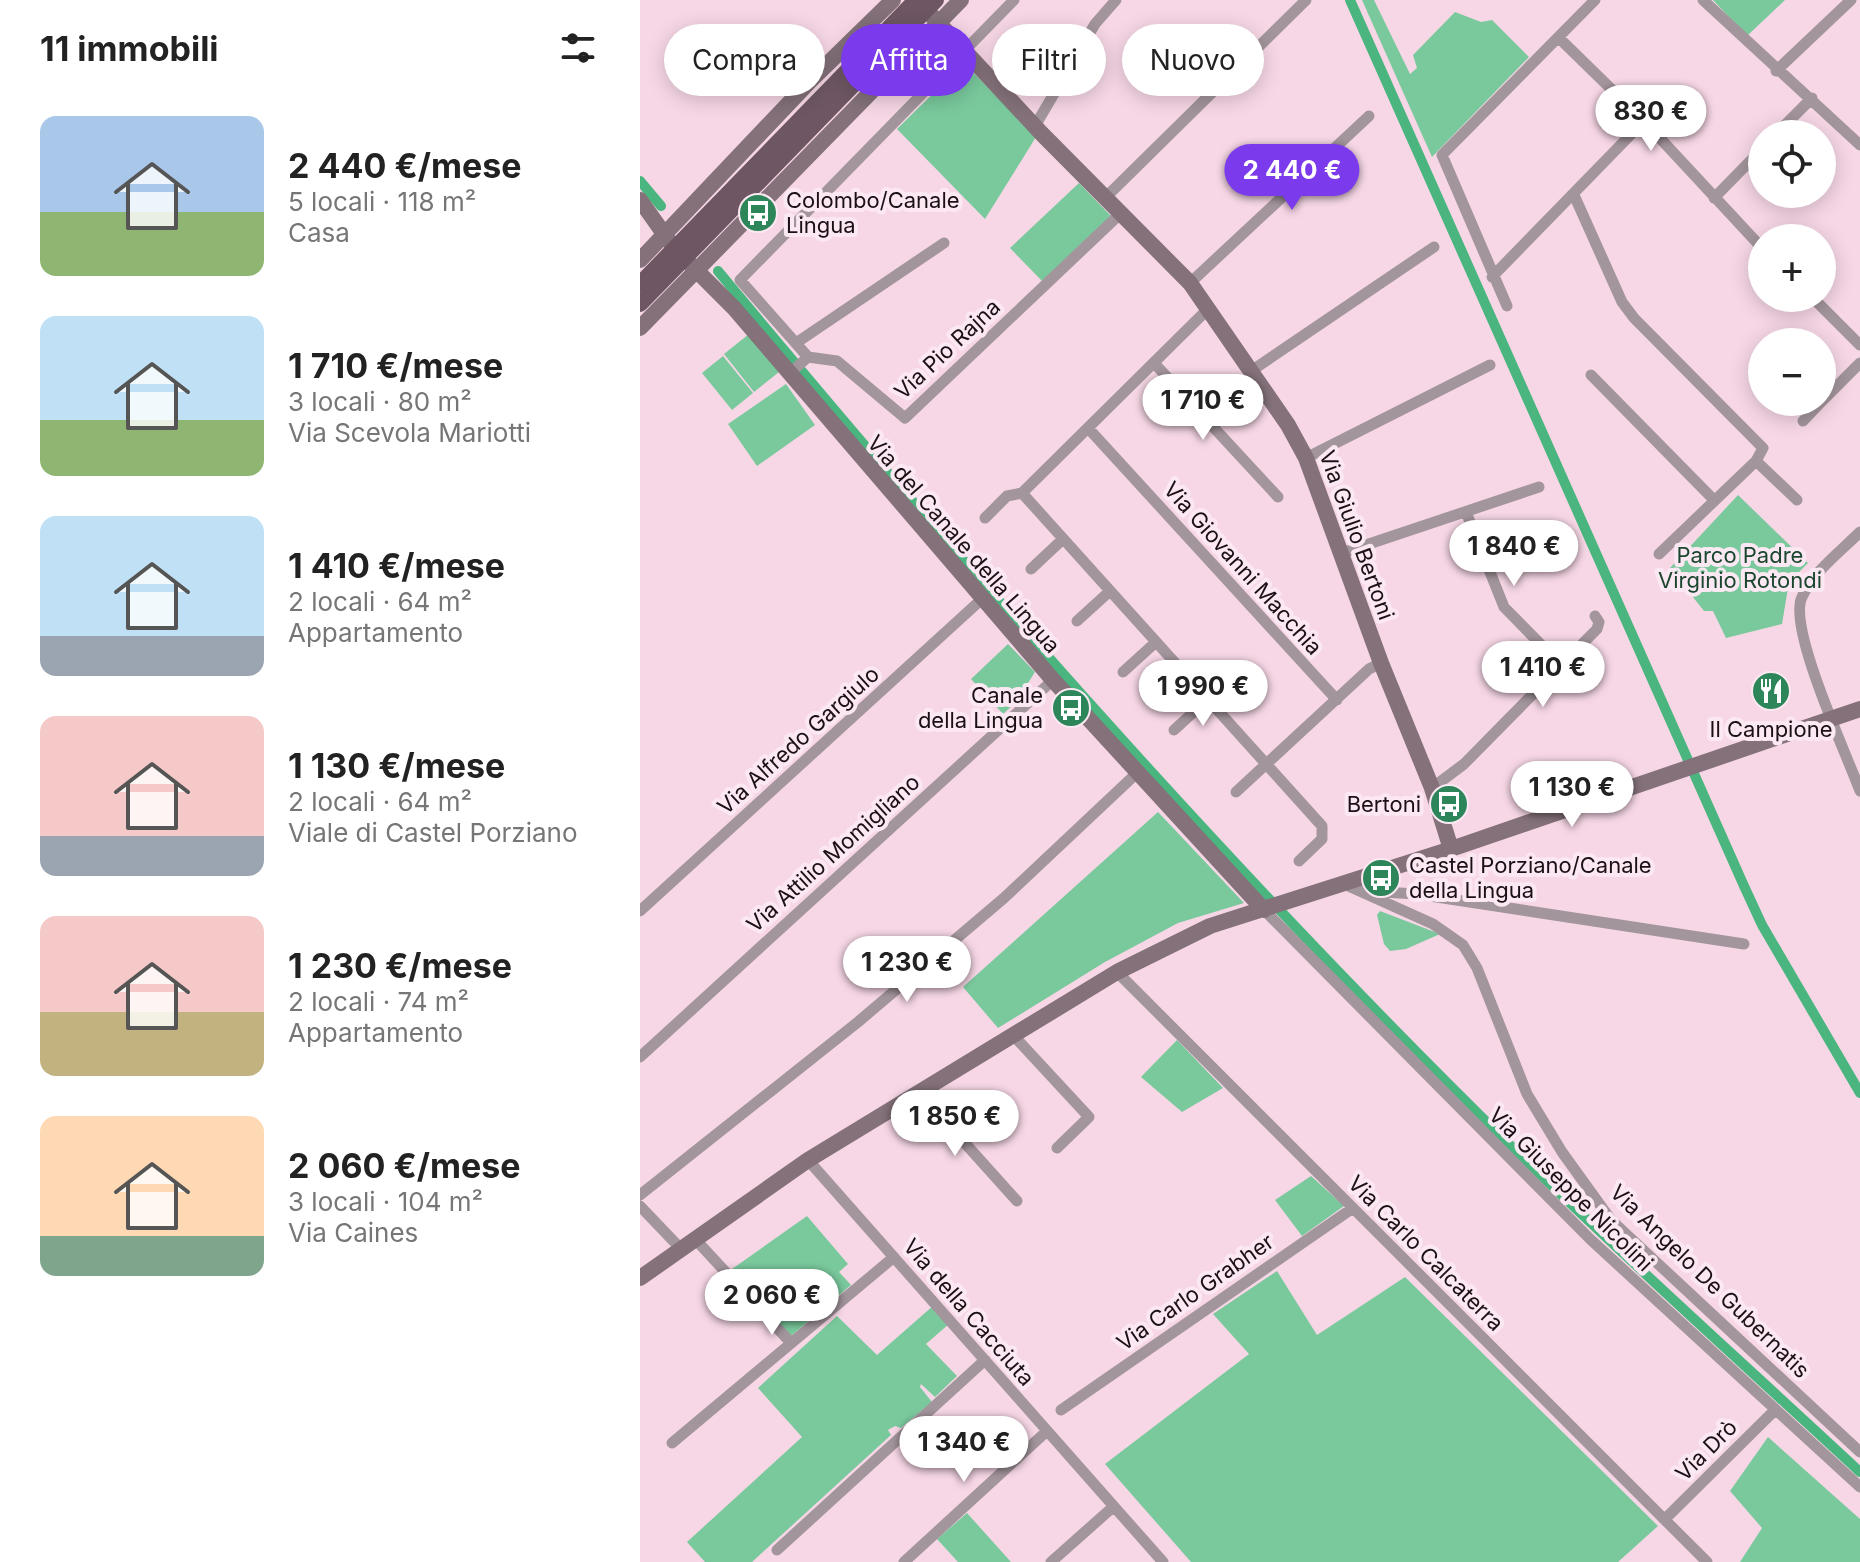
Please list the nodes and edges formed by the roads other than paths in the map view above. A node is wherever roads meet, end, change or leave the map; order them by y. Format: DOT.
graph roads {
  1 [pos="893,0"];
  2 [pos="961,0"];
  3 [pos="1014,0"];
  4 [pos="1116,0"];
  5 [pos="1306,0"];
  6 [pos="1595,0"];
  7 [pos="1703,0"];
  8 [pos="1851,0"];
  9 [pos="924,2"];
  10 [pos="937,24"];
  11 [pos="1559,38"];
  12 [pos="976,41"];
  13 [pos="976,64"];
  14 [pos="825,66"];
  15 [pos="1776,71"];
  16 [pos="825,80"];
  17 [pos="838,80"];
  18 [pos="799,96"];
  19 [pos="856,96"];
  20 [pos="922,96"];
  21 [pos="1812,98"];
  22 [pos="1369,116"];
  23 [pos="1790,120"];
  24 [pos="1644,121"];
  25 [pos="1035,126"];
  26 [pos="1860,145"];
  27 [pos="1748,163"];
  28 [pos="1574,195"];
  29 [pos="1105,198"];
  30 [pos="1714,198"];
  31 [pos="640,200"];
  32 [pos="1120,214"];
  33 [pos="1748,233"];
  34 [pos="944,243"];
  35 [pos="1434,247"];
  36 [pos="680,253"];
  37 [pos="640,260"];
  38 [pos="1492,277"];
  39 [pos="1190,283"];
  40 [pos="640,284"];
  41 [pos="640,304"];
  42 [pos="1507,306"];
  43 [pos="1208,309"];
  44 [pos="1827,312"];
  45 [pos="640,328"];
  46 [pos="796,343"];
  47 [pos="1860,345"];
  48 [pos="807,358"];
  49 [pos="1154,363"];
  50 [pos="1860,363"];
  51 [pos="1490,365"];
  52 [pos="1251,371"];
  53 [pos="790,372"];
  54 [pos="1591,375"];
  55 [pos="1836,388"];
  56 [pos="1808,416"];
  57 [pos="1803,421"];
  58 [pos="1088,428"];
  59 [pos="1306,458"];
  60 [pos="1756,461"];
  61 [pos="1539,487"];
  62 [pos="1022,493"];
  63 [pos="1278,497"];
  64 [pos="1714,500"];
  65 [pos="1797,500"];
  66 [pos="1466,512"];
  67 [pos="985,518"];
  68 [pos="1860,532"];
  69 [pos="1063,539"];
  70 [pos="1342,553"];
  71 [pos="1659,554"];
  72 [pos="1031,569"];
  73 [pos="1110,591"];
  74 [pos="983,598"];
  75 [pos="1595,616"];
  76 [pos="1077,621"];
  77 [pos="1156,642"];
  78 [pos="1381,663"];
  79 [pos="1561,665"];
  80 [pos="1123,672"];
  81 [pos="1053,680"];
  82 [pos="1208,699"];
  83 [pos="1337,700"];
  84 [pos="1860,709"];
  85 [pos="1833,718"];
  86 [pos="1174,730"];
  87 [pos="1266,764"];
  88 [pos="1138,772"];
  89 [pos="1432,788"];
  90 [pos="1860,791"];
  91 [pos="1236,792"];
  92 [pos="1451,849"];
  93 [pos="1299,861"];
  94 [pos="1343,884"];
  95 [pos="1364,891"];
  96 [pos="1267,909"];
  97 [pos="640,911"];
  98 [pos="1744,944"];
  99 [pos="1117,972"];
  100 [pos="1013,1035"];
  101 [pos="640,1057"];
  102 [pos="919,1092"];
  103 [pos="1057,1148"];
  104 [pos="808,1160"];
  105 [pos="640,1195"];
  106 [pos="1017,1201"];
  107 [pos="640,1206"];
  108 [pos="1353,1208"];
  109 [pos="696,1240"];
  110 [pos="682,1250"];
  111 [pos="894,1257"];
  112 [pos="640,1278"];
  113 [pos="791,1343"];
  114 [pos="985,1360"];
  115 [pos="1061,1410"];
  116 [pos="1775,1410"];
  117 [pos="1047,1431"];
  118 [pos="672,1443"];
  119 [pos="1860,1452"];
  120 [pos="1860,1487"];
  121 [pos="1113,1507"];
  122 [pos="1665,1519"];
  123 [pos="777,1550"];
  124 [pos="904,1562"];
  125 [pos="1051,1562"];
  126 [pos="1163,1562"];
  127 [pos="1707,1562"];
  1 -- 14 [label="street"];
  2 -- 10 [label="street"];
  3 -- 12 [label="street"];
  4 -- 25 [label="street"];
  5 -- 29 [label="street"];
  6 -- 11 [label="street"];
  7 -- 15 [label="street"];
  8 -- 15 [label="street"];
  9 -- 10 [label="street, Via Giulio Bertoni"];
  9 -- 17 [label="main road"];
  9 -- 36 [label="main road"];
  11 -- 24 [label="street"];
  11 -- 38 [label="street"];
  13 -- 25 [label="street, Via Giulio Bertoni"];
  15 -- 21 [label="street"];
  16 -- 17 [label="street"];
  17 -- 36 [label="main road"];
  18 -- 36 [label="street"];
  19 -- 36 [label="street"];
  20 -- 46 [label="street"];
  21 -- 23 [label="street"];
  21 -- 26 [label="street"];
  22 -- 39 [label="street"];
  24 -- 28 [label="street"];
  24 -- 30 [label="street"];
  25 -- 29 [label="street, Via Giulio Bertoni"];
  27 -- 30 [label="street"];
  28 -- 38 [label="street"];
  28 -- 60 [label="street"];
  29 -- 32 [label="street, Via Giulio Bertoni"];
  30 -- 33 [label="street"];
  31 -- 36 [label="street, Via del Canale della Lingua"];
  32 -- 39 [label="street, Via Giulio Bertoni"];
  32 -- 48 [label="street, Via Pio Rajna"];
  34 -- 46 [label="street"];
  35 -- 52 [label="street"];
  36 -- 37 [label="street"];
  36 -- 40 [label="main road"];
  36 -- 41 [label="main road"];
  36 -- 45 [label="street"];
  36 -- 53 [label="street, Via del Canale della Lingua"];
  38 -- 42 [label="street"];
  39 -- 43 [label="street, Via Giulio Bertoni"];
  43 -- 49 [label="street"];
  43 -- 52 [label="street, Via Giulio Bertoni"];
  44 -- 47 [label="street"];
  46 -- 48 [label="street"];
  48 -- 53 [label="street"];
  49 -- 58 [label="street"];
  49 -- 63 [label="street"];
  50 -- 55 [label="street"];
  51 -- 59 [label="street"];
  52 -- 59 [label="street, Via Giulio Bertoni"];
  53 -- 74 [label="street, Via del Canale della Lingua"];
  54 -- 64 [label="street"];
  56 -- 57 [label="street"];
  58 -- 62 [label="street"];
  58 -- 83 [label="street, Via Giovanni Macchia"];
  59 -- 70 [label="street, Via Giulio Bertoni"];
  60 -- 64 [label="street"];
  60 -- 65 [label="street"];
  61 -- 66 [label="street"];
  62 -- 67 [label="street"];
  62 -- 69 [label="street"];
  64 -- 71 [label="street"];
  66 -- 70 [label="street"];
  66 -- 79 [label="street"];
  68 -- 85 [label="street"];
  69 -- 72 [label="street"];
  69 -- 73 [label="street"];
  70 -- 78 [label="street, Via Giulio Bertoni"];
  73 -- 76 [label="street"];
  73 -- 77 [label="street"];
  74 -- 81 [label="street, Via del Canale della Lingua"];
  74 -- 97 [label="street, Via Alfredo Gargiulo"];
  75 -- 79 [label="street"];
  77 -- 80 [label="street"];
  77 -- 82 [label="street"];
  78 -- 83 [label="street"];
  78 -- 89 [label="street, Via Giulio Bertoni"];
  79 -- 89 [label="street"];
  81 -- 88 [label="street, Via del Canale della Lingua"];
  81 -- 101 [label="street, Via Attilio Momigliano"];
  82 -- 86 [label="street"];
  82 -- 87 [label="street"];
  83 -- 87 [label="street"];
  84 -- 85 [label="street"];
  85 -- 90 [label="street"];
  85 -- 92 [label="street"];
  87 -- 91 [label="street"];
  87 -- 93 [label="street"];
  88 -- 96 [label="street, Via del Canale della Lingua"];
  88 -- 105 [label="street"];
  89 -- 92 [label="street, Via Giulio Bertoni"];
  92 -- 94 [label="street"];
  94 -- 95 [label="street, Via Angelo De Gubernatis"];
  94 -- 96 [label="street"];
  95 -- 98 [label="street"];
  95 -- 119 [label="street, Via Angelo De Gubernatis"];
  96 -- 99 [label="street"];
  96 -- 116 [label="street, Via Giuseppe Nicolini"];
  99 -- 100 [label="street"];
  99 -- 108 [label="street, Via Carlo Calcaterra"];
  100 -- 102 [label="street"];
  100 -- 103 [label="street"];
  102 -- 104 [label="street"];
  102 -- 106 [label="street"];
  104 -- 109 [label="street"];
  104 -- 111 [label="street, Via della Cacciuta"];
  107 -- 110 [label="street"];
  108 -- 115 [label="street, Via Carlo Grabher"];
  108 -- 122 [label="street, Via Carlo Calcaterra"];
  109 -- 110 [label="street"];
  109 -- 113 [label="street"];
  110 -- 112 [label="street"];
  111 -- 113 [label="street"];
  111 -- 114 [label="street, Via della Cacciuta"];
  113 -- 118 [label="street"];
  114 -- 117 [label="street, Via della Cacciuta"];
  114 -- 123 [label="street"];
  116 -- 120 [label="street, Via Giuseppe Nicolini"];
  116 -- 122 [label="street, Via Drò"];
  117 -- 121 [label="street, Via della Cacciuta"];
  117 -- 124 [label="street"];
  121 -- 125 [label="street"];
  121 -- 126 [label="street, Via della Cacciuta"];
  122 -- 127 [label="street, Via Carlo Calcaterra"];
}
